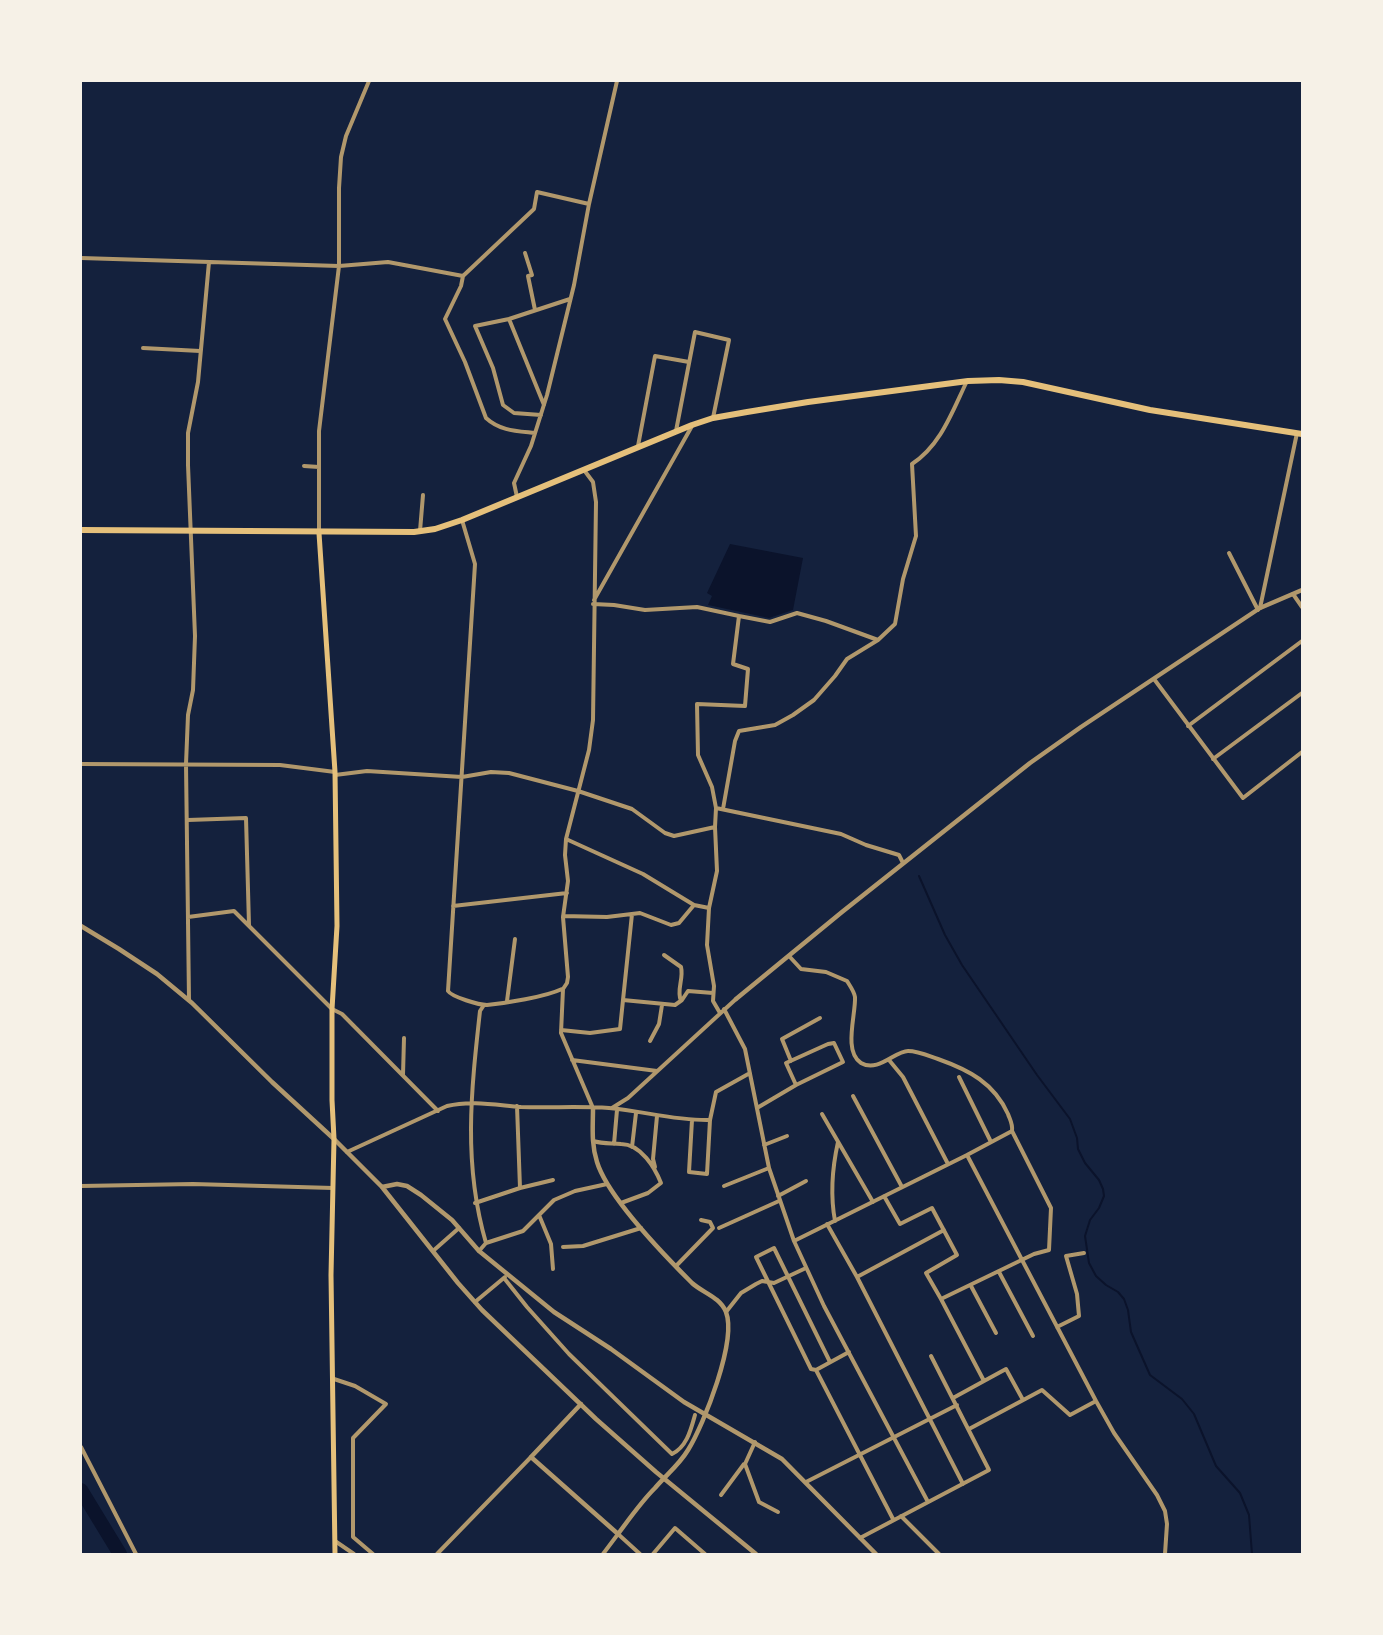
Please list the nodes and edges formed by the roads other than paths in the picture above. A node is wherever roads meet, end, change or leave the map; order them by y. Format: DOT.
graph roads {
  1 [pos="369,81"];
  2 [pos="617,81"];
  3 [pos="589,204"];
  4 [pos="525,253"];
  5 [pos="81,259"];
  6 [pos="209,262"];
  7 [pos="339,266"];
  8 [pos="464,276"];
  9 [pos="570,299"];
  10 [pos="535,310"];
  11 [pos="509,319"];
  12 [pos="143,348"];
  13 [pos="200,351"];
  14 [pos="689,362"];
  15 [pos="968,381"];
  16 [pos="544,405"];
  17 [pos="541,415"];
  18 [pos="713,418"];
  19 [pos="692,425"];
  20 [pos="675,432"];
  21 [pos="535,433"];
  22 [pos="1299,433"];
  23 [pos="638,447"];
  24 [pos="304,466"];
  25 [pos="319,467"];
  26 [pos="583,469"];
  27 [pos="423,495"];
  28 [pos="517,497"];
  29 [pos="462,520"];
  30 [pos="192,530"];
  31 [pos="81,531"];
  32 [pos="420,531"];
  33 [pos="319,533"];
  34 [pos="1229,553"];
  35 [pos="1302,590"];
  36 [pos="1292,593"];
  37 [pos="593,602"];
  38 [pos="1302,607"];
  39 [pos="1259,609"];
  40 [pos="739,616"];
  41 [pos="878,640"];
  42 [pos="1302,641"];
  43 [pos="1154,679"];
  44 [pos="1302,693"];
  45 [pos="1188,726"];
  46 [pos="1302,752"];
  47 [pos="1213,759"];
  48 [pos="81,764"];
  49 [pos="186,764"];
  50 [pos="334,774"];
  51 [pos="462,777"];
  52 [pos="578,791"];
  53 [pos="716,808"];
  54 [pos="723,809"];
  55 [pos="188,820"];
  56 [pos="715,826"];
  57 [pos="566,839"];
  58 [pos="903,863"];
  59 [pos="567,893"];
  60 [pos="693,905"];
  61 [pos="453,906"];
  62 [pos="709,908"];
  63 [pos="632,914"];
  64 [pos="563,916"];
  65 [pos="188,917"];
  66 [pos="81,926"];
  67 [pos="249,926"];
  68 [pos="515,939"];
  69 [pos="664,955"];
  70 [pos="789,956"];
  71 [pos="563,989"];
  72 [pos="713,993"];
  73 [pos="736,999"];
  74 [pos="189,1000"];
  75 [pos="624,1000"];
  76 [pos="507,1001"];
  77 [pos="681,1001"];
  78 [pos="484,1005"];
  79 [pos="662,1005"];
  80 [pos="332,1009"];
  81 [pos="724,1009"];
  82 [pos="720,1012"];
  83 [pos="820,1018"];
  84 [pos="561,1030"];
  85 [pos="404,1038"];
  86 [pos="650,1041"];
  87 [pos="572,1060"];
  88 [pos="889,1060"];
  89 [pos="791,1061"];
  90 [pos="657,1072"];
  91 [pos="750,1073"];
  92 [pos="403,1076"];
  93 [pos="959,1077"];
  94 [pos="796,1085"];
  95 [pos="853,1096"];
  96 [pos="471,1103"];
  97 [pos="517,1106"];
  98 [pos="594,1108"];
  99 [pos="611,1108"];
  100 [pos="757,1108"];
  101 [pos="617,1110"];
  102 [pos="438,1111"];
  103 [pos="636,1113"];
  104 [pos="822,1114"];
  105 [pos="657,1116"];
  106 [pos="692,1120"];
  107 [pos="710,1120"];
  108 [pos="1012,1131"];
  109 [pos="787,1136"];
  110 [pos="334,1139"];
  111 [pos="592,1141"];
  112 [pos="838,1142"];
  113 [pos="991,1142"];
  114 [pos="615,1144"];
  115 [pos="764,1144"];
  116 [pos="632,1147"];
  117 [pos="347,1152"];
  118 [pos="967,1155"];
  119 [pos="948,1164"];
  120 [pos="769,1168"];
  121 [pos="656,1170"];
  122 [pos="554,1180"];
  123 [pos="806,1181"];
  124 [pos="607,1184"];
  125 [pos="81,1186"];
  126 [pos="724,1186"];
  127 [pos="382,1187"];
  128 [pos="902,1187"];
  129 [pos="333,1188"];
  130 [pos="520,1188"];
  131 [pos="884,1196"];
  132 [pos="778,1198"];
  133 [pos="873,1202"];
  134 [pos="475,1203"];
  135 [pos="621,1203"];
  136 [pos="539,1215"];
  137 [pos="701,1220"];
  138 [pos="835,1221"];
  139 [pos="827,1224"];
  140 [pos="642,1227"];
  141 [pos="459,1228"];
  142 [pos="719,1228"];
  143 [pos="944,1230"];
  144 [pos="794,1241"];
  145 [pos="486,1243"];
  146 [pos="563,1247"];
  147 [pos="433,1251"];
  148 [pos="479,1251"];
  149 [pos="1084,1253"];
  150 [pos="1023,1259"];
  151 [pos="676,1266"];
  152 [pos="806,1268"];
  153 [pos="553,1269"];
  154 [pos="999,1272"];
  155 [pos="506,1276"];
  156 [pos="787,1277"];
  157 [pos="857,1277"];
  158 [pos="767,1281"];
  159 [pos="971,1286"];
  160 [pos="941,1299"];
  161 [pos="475,1302"];
  162 [pos="726,1312"];
  163 [pos="1057,1327"];
  164 [pos="996,1333"];
  165 [pos="1034,1336"];
  166 [pos="849,1352"];
  167 [pos="931,1356"];
  168 [pos="830,1362"];
  169 [pos="816,1370"];
  170 [pos="334,1379"];
  171 [pos="984,1382"];
  172 [pos="953,1398"];
  173 [pos="1023,1400"];
  174 [pos="1096,1401"];
  175 [pos="581,1404"];
  176 [pos="957,1405"];
  177 [pos="705,1414"];
  178 [pos="695,1415"];
  179 [pos="930,1419"];
  180 [pos="969,1429"];
  181 [pos="893,1438"];
  182 [pos="755,1442"];
  183 [pos="81,1447"];
  184 [pos="860,1455"];
  185 [pos="531,1457"];
  186 [pos="745,1464"];
  187 [pos="806,1482"];
  188 [pos="963,1484"];
  189 [pos="721,1495"];
  190 [pos="928,1502"];
  191 [pos="778,1512"];
  192 [pos="901,1516"];
  193 [pos="893,1519"];
  194 [pos="618,1534"];
  195 [pos="860,1538"];
  196 [pos="335,1541"];
  197 [pos="136,1554"];
  198 [pos="335,1554"];
  199 [pos="354,1554"];
  200 [pos="373,1554"];
  201 [pos="437,1554"];
  202 [pos="603,1554"];
  203 [pos="640,1554"];
  204 [pos="652,1554"];
  205 [pos="705,1554"];
  206 [pos="756,1554"];
  207 [pos="876,1554"];
  208 [pos="939,1554"];
  209 [pos="1165,1554"];
  1 -- 7 [label="street"];
  2 -- 3 [label="street"];
  3 -- 8 [label="street"];
  3 -- 9 [label="street"];
  4 -- 10 [label="street"];
  5 -- 6 [label="street"];
  6 -- 7 [label="street"];
  6 -- 13 [label="street"];
  7 -- 8 [label="street"];
  7 -- 25 [label="street"];
  8 -- 21 [label="street"];
  9 -- 10 [label="street"];
  9 -- 16 [label="street"];
  10 -- 11 [label="street"];
  11 -- 16 [label="street"];
  11 -- 17 [label="street"];
  12 -- 13 [label="street"];
  13 -- 30 [label="street"];
  14 -- 18 [label="street"];
  14 -- 20 [label="street"];
  14 -- 23 [label="street"];
  15 -- 18 [label="main road"];
  15 -- 22 [label="main road"];
  15 -- 41 [label="street"];
  16 -- 17 [label="street"];
  17 -- 21 [label="street"];
  18 -- 19 [label="main road"];
  19 -- 20 [label="main road"];
  19 -- 37 [label="street"];
  20 -- 23 [label="main road"];
  21 -- 28 [label="street"];
  22 -- 39 [label="street"];
  23 -- 26 [label="main road"];
  24 -- 25 [label="street"];
  25 -- 33 [label="street"];
  26 -- 28 [label="main road"];
  26 -- 37 [label="street"];
  27 -- 32 [label="street"];
  28 -- 29 [label="main road"];
  29 -- 32 [label="main road"];
  29 -- 51 [label="street"];
  30 -- 31 [label="main road"];
  30 -- 33 [label="main road"];
  30 -- 49 [label="street"];
  32 -- 33 [label="main road"];
  33 -- 50 [label="main road"];
  34 -- 39 [label="street"];
  35 -- 36 [label="street"];
  36 -- 38 [label="street"];
  36 -- 39 [label="street"];
  37 -- 40 [label="street"];
  37 -- 52 [label="street"];
  39 -- 43 [label="street"];
  40 -- 41 [label="street"];
  40 -- 53 [label="street"];
  41 -- 54 [label="street"];
  42 -- 45 [label="street"];
  43 -- 45 [label="street"];
  43 -- 58 [label="street"];
  44 -- 47 [label="street"];
  45 -- 47 [label="street"];
  46 -- 47 [label="street"];
  48 -- 49 [label="street"];
  49 -- 50 [label="street"];
  49 -- 55 [label="street"];
  50 -- 51 [label="street"];
  50 -- 80 [label="main road"];
  51 -- 52 [label="street"];
  51 -- 61 [label="street"];
  52 -- 56 [label="street"];
  52 -- 57 [label="street"];
  53 -- 54 [label="street"];
  53 -- 56 [label="street"];
  54 -- 58 [label="street"];
  55 -- 65 [label="street"];
  55 -- 67 [label="street"];
  56 -- 62 [label="street"];
  57 -- 59 [label="street"];
  57 -- 60 [label="street"];
  58 -- 70 [label="street"];
  59 -- 61 [label="street"];
  59 -- 64 [label="street"];
  60 -- 62 [label="street"];
  60 -- 63 [label="street"];
  61 -- 78 [label="street"];
  62 -- 72 [label="street"];
  63 -- 64 [label="street"];
  63 -- 75 [label="street"];
  64 -- 71 [label="street"];
  65 -- 67 [label="street"];
  65 -- 74 [label="street"];
  66 -- 74 [label="street"];
  67 -- 80 [label="street"];
  68 -- 76 [label="street"];
  69 -- 77 [label="street"];
  70 -- 73 [label="street"];
  70 -- 88 [label="street"];
  71 -- 76 [label="street"];
  71 -- 84 [label="street"];
  72 -- 77 [label="street"];
  72 -- 82 [label="street"];
  73 -- 81 [label="street"];
  74 -- 110 [label="street"];
  75 -- 79 [label="street"];
  75 -- 84 [label="street"];
  76 -- 78 [label="street"];
  77 -- 79 [label="street"];
  78 -- 96 [label="street"];
  79 -- 86 [label="street"];
  80 -- 92 [label="street"];
  80 -- 110 [label="main road"];
  81 -- 82 [label="street"];
  81 -- 91 [label="street"];
  82 -- 90 [label="street"];
  83 -- 89 [label="street"];
  84 -- 87 [label="street"];
  85 -- 92 [label="street"];
  87 -- 90 [label="street"];
  87 -- 98 [label="street"];
  88 -- 108 [label="street"];
  88 -- 119 [label="street"];
  89 -- 94 [label="street"];
  89 -- 94 [label="street"];
  90 -- 99 [label="street"];
  91 -- 100 [label="street"];
  91 -- 107 [label="street"];
  92 -- 102 [label="street"];
  93 -- 113 [label="street"];
  94 -- 100 [label="street"];
  95 -- 128 [label="street"];
  96 -- 97 [label="street"];
  96 -- 102 [label="street"];
  96 -- 134 [label="street"];
  97 -- 98 [label="street"];
  97 -- 130 [label="street"];
  98 -- 99 [label="street"];
  98 -- 111 [label="street"];
  99 -- 101 [label="street"];
  100 -- 115 [label="street"];
  101 -- 103 [label="street"];
  101 -- 114 [label="street"];
  102 -- 117 [label="street"];
  103 -- 105 [label="street"];
  103 -- 116 [label="street"];
  104 -- 112 [label="street"];
  105 -- 106 [label="street"];
  105 -- 121 [label="street"];
  106 -- 107 [label="street"];
  106 -- 107 [label="street"];
  108 -- 113 [label="street"];
  108 -- 150 [label="street"];
  109 -- 115 [label="street"];
  110 -- 117 [label="street"];
  110 -- 129 [label="main road"];
  111 -- 114 [label="street"];
  111 -- 124 [label="street"];
  112 -- 133 [label="street"];
  112 -- 138 [label="street"];
  113 -- 118 [label="street"];
  114 -- 116 [label="street"];
  115 -- 120 [label="street"];
  116 -- 121 [label="street"];
  117 -- 127 [label="street"];
  118 -- 119 [label="street"];
  118 -- 150 [label="street"];
  119 -- 128 [label="street"];
  120 -- 126 [label="street"];
  120 -- 132 [label="street"];
  121 -- 135 [label="street"];
  122 -- 130 [label="street"];
  123 -- 132 [label="street"];
  124 -- 135 [label="street"];
  124 -- 136 [label="street"];
  125 -- 129 [label="street"];
  127 -- 141 [label="street"];
  127 -- 147 [label="street"];
  128 -- 131 [label="street"];
  129 -- 170 [label="main road"];
  130 -- 134 [label="street"];
  131 -- 133 [label="street"];
  131 -- 143 [label="street"];
  132 -- 142 [label="street"];
  132 -- 144 [label="street"];
  133 -- 138 [label="street"];
  134 -- 145 [label="street"];
  135 -- 140 [label="street"];
  136 -- 145 [label="street"];
  136 -- 153 [label="street"];
  137 -- 151 [label="street"];
  138 -- 139 [label="street"];
  139 -- 144 [label="street"];
  139 -- 157 [label="street"];
  140 -- 146 [label="street"];
  140 -- 151 [label="street"];
  141 -- 147 [label="street"];
  141 -- 148 [label="street"];
  143 -- 157 [label="street"];
  143 -- 160 [label="street"];
  144 -- 152 [label="street"];
  145 -- 148 [label="street"];
  147 -- 161 [label="street"];
  148 -- 155 [label="street"];
  149 -- 163 [label="street"];
  150 -- 154 [label="street"];
  150 -- 163 [label="street"];
  151 -- 162 [label="street"];
  152 -- 156 [label="street"];
  152 -- 166 [label="street"];
  154 -- 159 [label="street"];
  154 -- 165 [label="street"];
  155 -- 161 [label="street"];
  155 -- 177 [label="street"];
  155 -- 178 [label="street"];
  156 -- 158 [label="street"];
  156 -- 158 [label="street"];
  156 -- 168 [label="street"];
  157 -- 179 [label="street"];
  158 -- 162 [label="street"];
  158 -- 169 [label="street"];
  159 -- 160 [label="street"];
  159 -- 164 [label="street"];
  160 -- 171 [label="street"];
  161 -- 175 [label="street"];
  162 -- 177 [label="street"];
  163 -- 174 [label="street"];
  166 -- 168 [label="street"];
  166 -- 181 [label="street"];
  167 -- 172 [label="street"];
  168 -- 169 [label="street"];
  169 -- 184 [label="street"];
  170 -- 196 [label="main road"];
  170 -- 200 [label="street"];
  171 -- 172 [label="street"];
  171 -- 173 [label="street"];
  172 -- 176 [label="street"];
  173 -- 174 [label="street"];
  173 -- 180 [label="street"];
  174 -- 209 [label="street"];
  175 -- 185 [label="street"];
  175 -- 206 [label="street"];
  176 -- 179 [label="street"];
  176 -- 180 [label="street"];
  177 -- 182 [label="street"];
  177 -- 194 [label="street"];
  179 -- 181 [label="street"];
  179 -- 188 [label="street"];
  180 -- 188 [label="street"];
  181 -- 184 [label="street"];
  181 -- 190 [label="street"];
  182 -- 186 [label="street"];
  182 -- 187 [label="street"];
  183 -- 197 [label="street"];
  184 -- 187 [label="street"];
  184 -- 193 [label="street"];
  185 -- 194 [label="street"];
  185 -- 201 [label="street"];
  186 -- 189 [label="street"];
  186 -- 191 [label="street"];
  187 -- 195 [label="street"];
  188 -- 190 [label="street"];
  190 -- 192 [label="street"];
  192 -- 193 [label="street"];
  192 -- 208 [label="street"];
  193 -- 195 [label="street"];
  194 -- 202 [label="street"];
  194 -- 203 [label="street"];
  195 -- 207 [label="street"];
  196 -- 198 [label="main road"];
  196 -- 199 [label="street"];
  204 -- 205 [label="street"];
}
